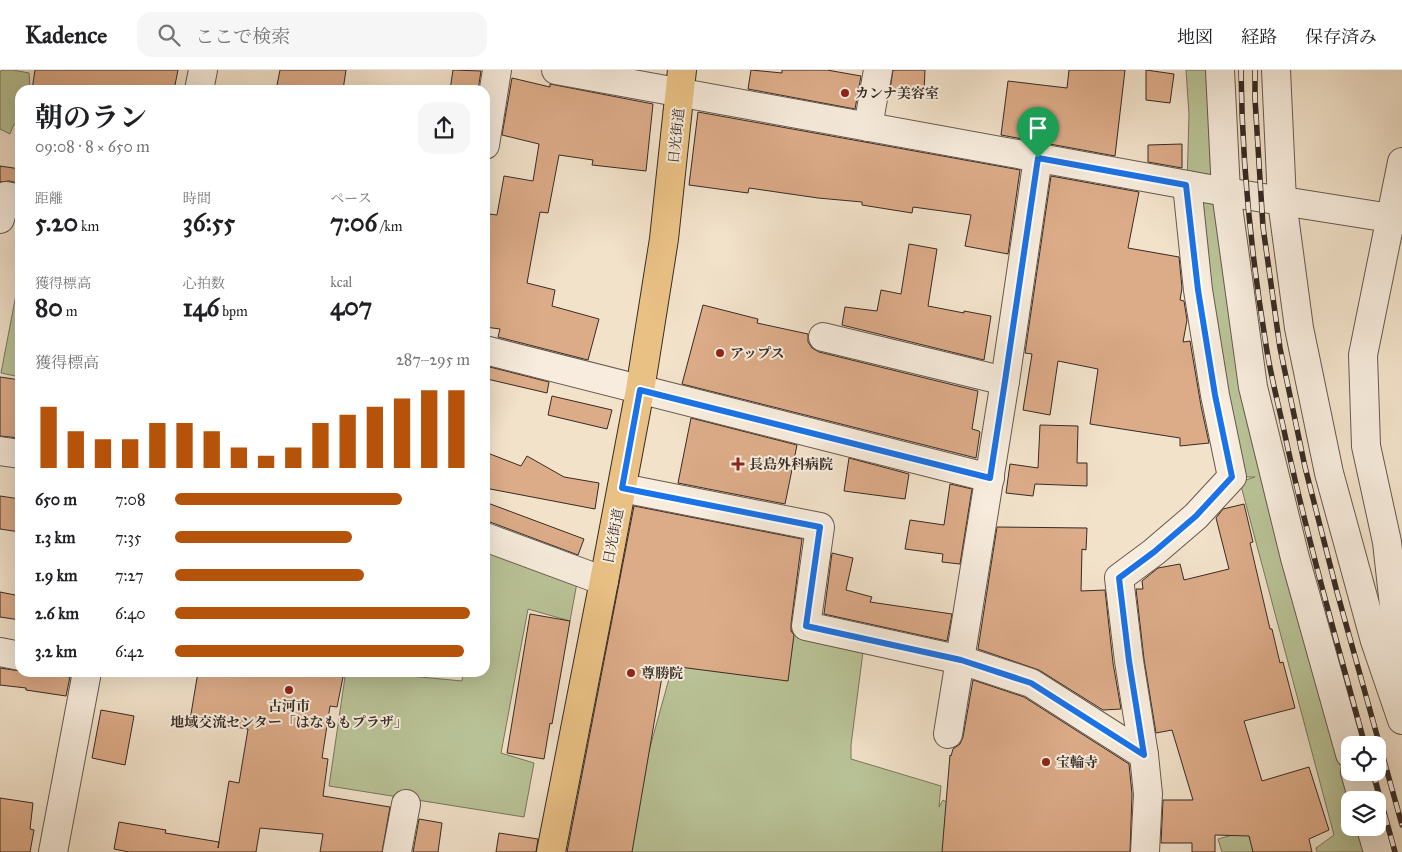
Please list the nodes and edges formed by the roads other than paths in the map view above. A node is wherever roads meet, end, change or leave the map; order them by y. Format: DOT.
graph roads {
  1 [pos="203,70"];
  2 [pos="497,70"];
  3 [pos="556,70"];
  4 [pos="878,70"];
  5 [pos="1220,70"];
  6 [pos="1276,70"];
  7 [pos="681,81"];
  8 [pos="200,85"];
  9 [pos="490,114"];
  10 [pos="868,127"];
  11 [pos="1038,158"];
  12 [pos="1402,162"];
  13 [pos="1186,185"];
  14 [pos="1226,192"];
  15 [pos="15,198"];
  16 [pos="1282,202"];
  17 [pos="0,219"];
  18 [pos="1397,220"];
  19 [pos="823,338"];
  20 [pos="490,351"];
  21 [pos="1005,381"];
  22 [pos="640,390"];
  23 [pos="0,451"];
  24 [pos="15,453"];
  25 [pos="990,478"];
  26 [pos="622,488"];
  27 [pos="490,539"];
  28 [pos="604,581"];
  29 [pos="0,652"];
  30 [pos="15,655"];
  31 [pos="961,660"];
  32 [pos="86,677"];
  33 [pos="1393,693"];
  34 [pos="1402,720"];
  35 [pos="948,734"];
  36 [pos="1345,736"];
  37 [pos="1144,755"];
  38 [pos="406,804"];
  39 [pos="1373,836"];
  40 [pos="53,852"];
  41 [pos="397,852"];
  42 [pos="550,852"];
  43 [pos="1145,852"];
  44 [pos="1378,852"];
  1 -- 8 [label="street"];
  2 -- 9 [label="street"];
  3 -- 7 [label="street"];
  4 -- 10 [label="street"];
  5 -- 14 [label="street"];
  6 -- 16 [label="street"];
  7 -- 10 [label="street"];
  7 -- 22 [label="main road, 日光街道"];
  10 -- 11 [label="street"];
  11 -- 13 [label="street"];
  11 -- 21 [label="street"];
  12 -- 18 [label="street"];
  13 -- 14 [label="street"];
  13 -- 37 [label="street"];
  14 -- 16 [label="street"];
  14 -- 36 [label="street"];
  15 -- 17 [label="street"];
  16 -- 18 [label="street"];
  16 -- 33 [label="street"];
  18 -- 33 [label="street"];
  19 -- 21 [label="street"];
  20 -- 22 [label="street"];
  21 -- 25 [label="street"];
  22 -- 25 [label="street"];
  22 -- 26 [label="main road, 日光街道"];
  23 -- 24 [label="street"];
  25 -- 31 [label="street"];
  26 -- 28 [label="main road, 日光街道"];
  26 -- 31 [label="street"];
  27 -- 28 [label="street"];
  28 -- 42 [label="main road, 日光街道"];
  29 -- 30 [label="street"];
  31 -- 35 [label="street"];
  31 -- 37 [label="street"];
  32 -- 40 [label="street"];
  33 -- 34 [label="street"];
  37 -- 43 [label="street"];
  38 -- 41 [label="street"];
  39 -- 44 [label="street"];
}
